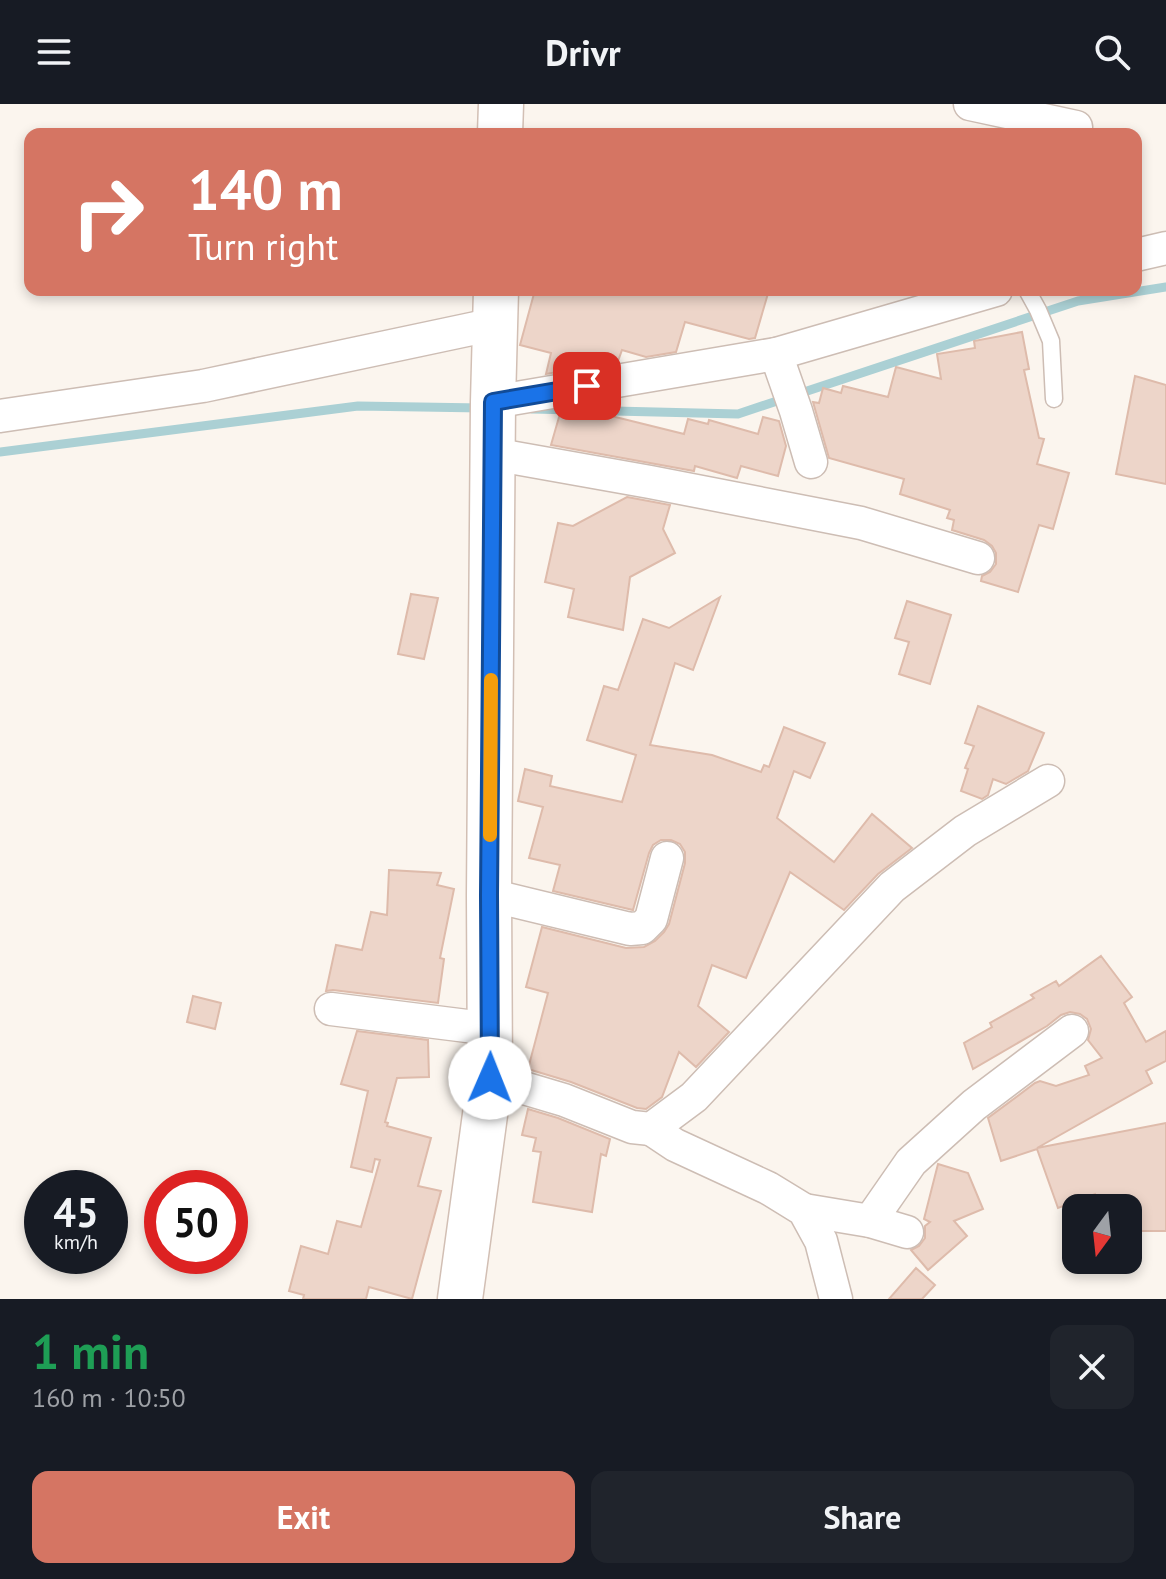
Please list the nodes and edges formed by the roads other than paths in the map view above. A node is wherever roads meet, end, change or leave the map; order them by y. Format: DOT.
graph roads {
  1 [pos="501,104"];
  2 [pos="980,105"];
  3 [pos="1076,127"];
  4 [pos="500,128"];
  5 [pos="1166,248"];
  6 [pos="1142,254"];
  7 [pos="975,296"];
  8 [pos="1030,296"];
  9 [pos="495,307"];
  10 [pos="776,354"];
  11 [pos="1054,399"];
  12 [pos="493,402"];
  13 [pos="0,416"];
  14 [pos="493,454"];
  15 [pos="811,462"];
  16 [pos="978,558"];
  17 [pos="1048,781"];
  18 [pos="667,858"];
  19 [pos="489,895"];
  20 [pos="331,1009"];
  21 [pos="491,1029"];
  22 [pos="1072,1031"];
  23 [pos="490,1078"];
  24 [pos="651,1129"];
  25 [pos="804,1210"];
  26 [pos="870,1221"];
  27 [pos="907,1232"];
  28 [pos="833,1297"];
  29 [pos="460,1299"];
  1 -- 4 [label="main road"];
  2 -- 3 [label="street"];
  5 -- 6 [label="street"];
  7 -- 10 [label="street"];
  8 -- 11 [label="lane"];
  9 -- 12 [label="main road"];
  9 -- 13 [label="street"];
  10 -- 12 [label="street"];
  10 -- 15 [label="street"];
  12 -- 14 [label="main road"];
  14 -- 16 [label="street"];
  14 -- 19 [label="main road"];
  17 -- 24 [label="street"];
  18 -- 19 [label="street"];
  19 -- 21 [label="main road"];
  20 -- 21 [label="street"];
  21 -- 23 [label="main road"];
  22 -- 26 [label="street"];
  23 -- 24 [label="street"];
  23 -- 29 [label="main road"];
  24 -- 25 [label="street"];
  25 -- 26 [label="street"];
  25 -- 28 [label="street"];
  26 -- 27 [label="street"];
}
